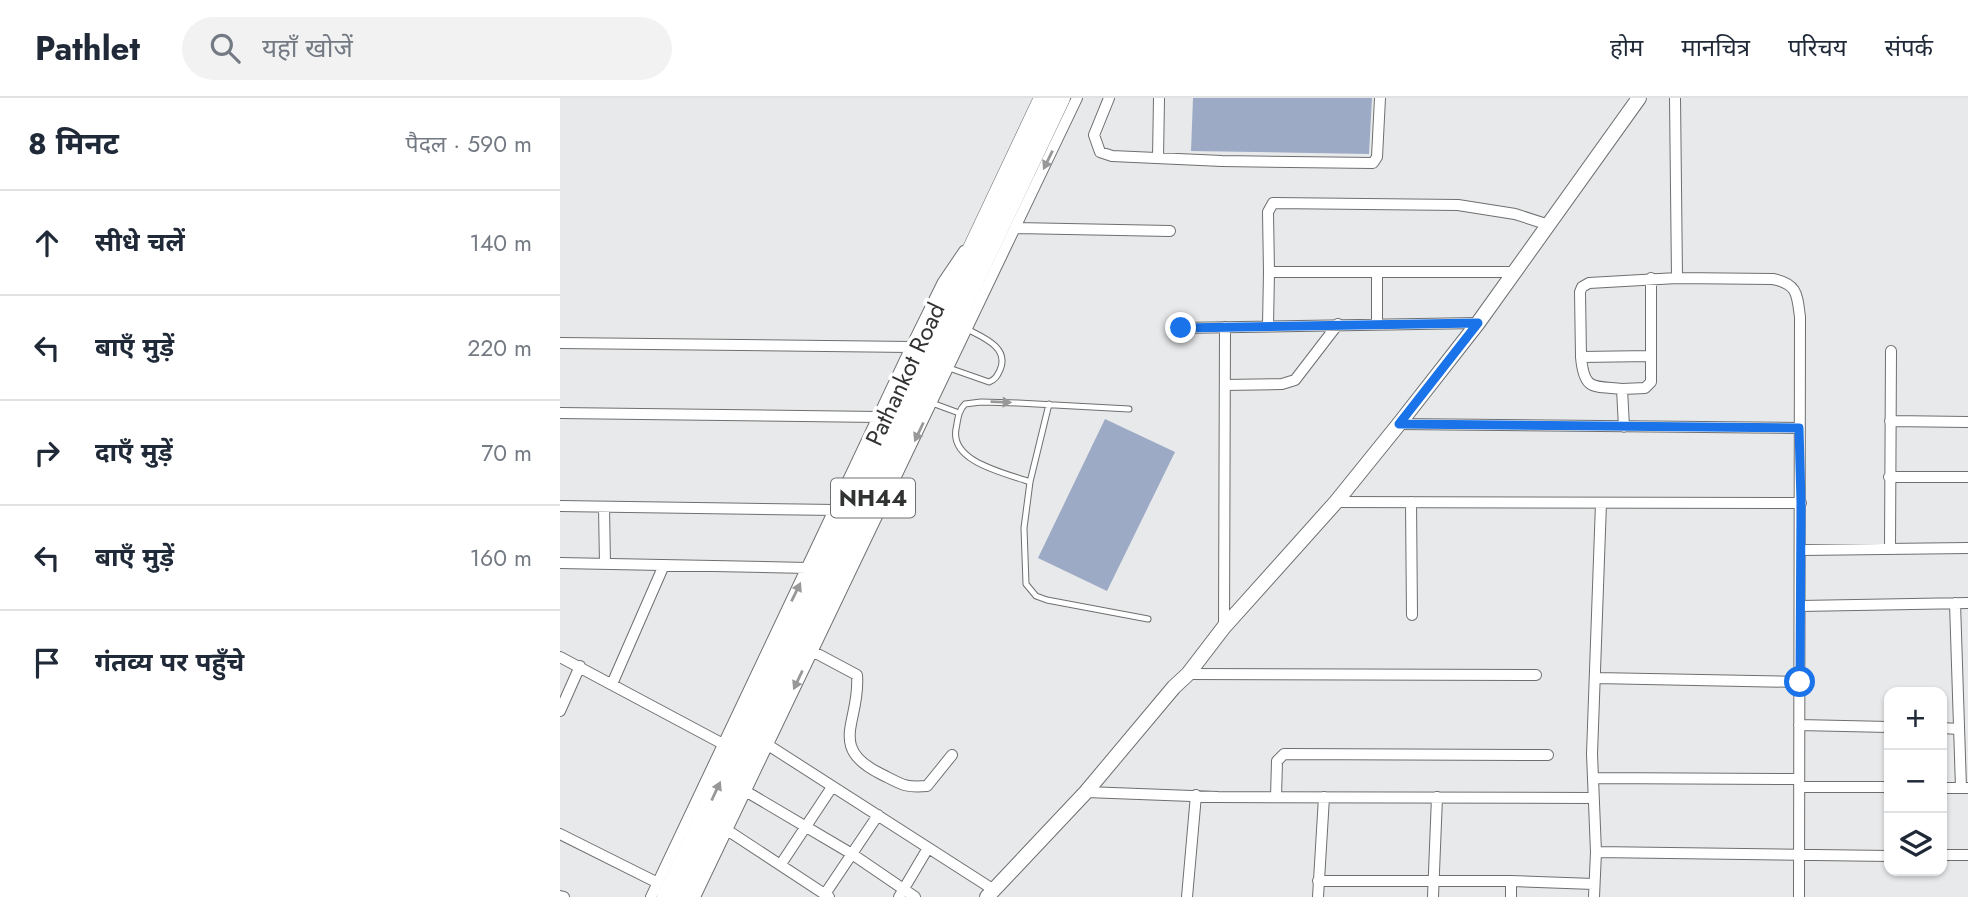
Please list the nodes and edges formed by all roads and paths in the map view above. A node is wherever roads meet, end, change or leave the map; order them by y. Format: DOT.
graph roads {
  1 [pos="1044,98"];
  2 [pos="1061,98"];
  3 [pos="1077,98"];
  4 [pos="1093,98"];
  5 [pos="1159,98"];
  6 [pos="1380,98"];
  7 [pos="1639,98"];
  8 [pos="1675,98"];
  9 [pos="1108,101"];
  10 [pos="1158,158"];
  11 [pos="990,211"];
  12 [pos="1549,225"];
  13 [pos="1015,228"];
  14 [pos="1170,231"];
  15 [pos="1269,272"];
  16 [pos="1377,272"];
  17 [pos="1514,272"];
  18 [pos="1651,278"];
  19 [pos="1677,278"];
  20 [pos="1478,323"];
  21 [pos="1338,324"];
  22 [pos="1377,324"];
  23 [pos="1268,325"];
  24 [pos="962,326"];
  25 [pos="1225,327"];
  26 [pos="1181,328"];
  27 [pos="560,343"];
  28 [pos="911,346"];
  29 [pos="1891,351"];
  30 [pos="1651,356"];
  31 [pos="1581,357"];
  32 [pos="949,368"];
  33 [pos="1225,385"];
  34 [pos="1622,389"];
  35 [pos="926,400"];
  36 [pos="1049,404"];
  37 [pos="1129,409"];
  38 [pos="560,413"];
  39 [pos="958,413"];
  40 [pos="879,417"];
  41 [pos="1890,421"];
  42 [pos="1968,422"];
  43 [pos="1399,424"];
  44 [pos="1624,427"];
  45 [pos="1799,428"];
  46 [pos="1889,477"];
  47 [pos="1968,477"];
  48 [pos="1030,482"];
  49 [pos="1336,502"];
  50 [pos="1411,502"];
  51 [pos="1601,503"];
  52 [pos="1801,503"];
  53 [pos="560,506"];
  54 [pos="604,507"];
  55 [pos="836,510"];
  56 [pos="1968,548"];
  57 [pos="1890,549"];
  58 [pos="1801,550"];
  59 [pos="560,563"];
  60 [pos="605,564"];
  61 [pos="664,565"];
  62 [pos="808,568"];
  63 [pos="1955,603"];
  64 [pos="1968,603"];
  65 [pos="1800,606"];
  66 [pos="1412,615"];
  67 [pos="1148,619"];
  68 [pos="1224,626"];
  69 [pos="812,651"];
  70 [pos="560,657"];
  71 [pos="580,666"];
  72 [pos="1188,674"];
  73 [pos="1536,676"];
  74 [pos="1595,678"];
  75 [pos="1800,682"];
  76 [pos="612,684"];
  77 [pos="560,711"];
  78 [pos="1799,725"];
  79 [pos="1884,727"];
  80 [pos="1947,728"];
  81 [pos="1959,729"];
  82 [pos="723,744"];
  83 [pos="768,746"];
  84 [pos="952,755"];
  85 [pos="1548,755"];
  86 [pos="1593,778"];
  87 [pos="1799,783"];
  88 [pos="832,787"];
  89 [pos="1884,787"];
  90 [pos="1964,788"];
  91 [pos="747,792"];
  92 [pos="1086,792"];
  93 [pos="1196,795"];
  94 [pos="1276,797"];
  95 [pos="1324,797"];
  96 [pos="1437,797"];
  97 [pos="1593,798"];
  98 [pos="878,815"];
  99 [pos="805,827"];
  100 [pos="727,830"];
  101 [pos="560,834"];
  102 [pos="928,848"];
  103 [pos="1595,852"];
  104 [pos="852,854"];
  105 [pos="1947,855"];
  106 [pos="1968,855"];
  107 [pos="1798,856"];
  108 [pos="1884,856"];
  109 [pos="782,864"];
  110 [pos="1434,880"];
  111 [pos="1318,881"];
  112 [pos="1511,881"];
  113 [pos="1594,884"];
  114 [pos="662,890"];
  115 [pos="901,893"];
  116 [pos="991,893"];
  117 [pos="827,896"];
  118 [pos="651,897"];
  119 [pos="683,897"];
  120 [pos="695,897"];
  121 [pos="915,897"];
  122 [pos="1187,897"];
  123 [pos="1318,897"];
  124 [pos="1433,897"];
  125 [pos="1511,897"];
  126 [pos="1594,897"];
  127 [pos="1799,897"];
  1 -- 11 [label="highway, NH44"];
  2 -- 24 [label="highway, Pathankot Road / NH44"];
  3 -- 13 [label="street, one-way"];
  4 -- 9 [label="street"];
  5 -- 10 [label="street"];
  6 -- 10 [label="street"];
  7 -- 12 [label="street"];
  8 -- 19 [label="street"];
  9 -- 10 [label="street"];
  11 -- 28 [label="street"];
  114 -- 11 [label="highway, NH44, one-way"];
  12 -- 15 [label="street"];
  12 -- 17 [label="street"];
  13 -- 14 [label="street"];
  13 -- 24 [label="street"];
  15 -- 16 [label="street"];
  15 -- 23 [label="street"];
  16 -- 17 [label="street"];
  16 -- 22 [label="street"];
  17 -- 20 [label="street"];
  18 -- 19 [label="street"];
  18 -- 30 [label="street"];
  18 -- 31 [label="street"];
  19 -- 45 [label="street"];
  20 -- 22 [label="street"];
  20 -- 43 [label="street"];
  21 -- 22 [label="street"];
  21 -- 23 [label="street"];
  21 -- 33 [label="street"];
  23 -- 25 [label="street"];
  24 -- 32 [label="street"];
  24 -- 32 [label="lane"];
  24 -- 35 [label="highway, Pathankot Road / NH44"];
  25 -- 26 [label="street"];
  25 -- 33 [label="street"];
  27 -- 28 [label="street"];
  28 -- 40 [label="street"];
  29 -- 41 [label="street"];
  30 -- 31 [label="street"];
  30 -- 34 [label="street"];
  31 -- 34 [label="street"];
  32 -- 35 [label="street"];
  33 -- 68 [label="street"];
  34 -- 44 [label="street"];
  35 -- 39 [label="lane"];
  35 -- 69 [label="street, one-way"];
  35 -- 119 [label="highway, Pathankot Road / NH44"];
  36 -- 37 [label="lane"];
  39 -- 36 [label="lane, one-way"];
  36 -- 48 [label="lane"];
  38 -- 40 [label="street"];
  39 -- 48 [label="lane"];
  40 -- 55 [label="street"];
  41 -- 42 [label="street"];
  41 -- 46 [label="street"];
  43 -- 44 [label="street"];
  43 -- 49 [label="street"];
  44 -- 45 [label="street"];
  45 -- 52 [label="street"];
  46 -- 47 [label="street"];
  46 -- 57 [label="street"];
  48 -- 67 [label="lane"];
  49 -- 50 [label="street"];
  49 -- 68 [label="street"];
  50 -- 51 [label="street"];
  50 -- 66 [label="street"];
  51 -- 52 [label="street"];
  51 -- 74 [label="street"];
  52 -- 58 [label="street"];
  53 -- 54 [label="street"];
  54 -- 55 [label="street"];
  54 -- 60 [label="street"];
  55 -- 62 [label="street"];
  56 -- 57 [label="street"];
  57 -- 58 [label="street"];
  58 -- 65 [label="street"];
  59 -- 60 [label="street"];
  60 -- 61 [label="street"];
  61 -- 62 [label="street"];
  61 -- 76 [label="street"];
  82 -- 62 [label="street, one-way"];
  63 -- 64 [label="street"];
  63 -- 65 [label="street"];
  63 -- 81 [label="street"];
  65 -- 75 [label="street"];
  68 -- 72 [label="street"];
  69 -- 83 [label="street, one-way"];
  69 -- 84 [label="street"];
  70 -- 71 [label="street"];
  71 -- 76 [label="street"];
  71 -- 77 [label="street"];
  72 -- 73 [label="street"];
  72 -- 92 [label="street"];
  74 -- 75 [label="street"];
  74 -- 86 [label="street"];
  75 -- 78 [label="street"];
  76 -- 82 [label="street"];
  78 -- 79 [label="street"];
  78 -- 87 [label="street"];
  80 -- 81 [label="street"];
  81 -- 90 [label="street"];
  82 -- 114 [label="street"];
  83 -- 88 [label="street"];
  83 -- 91 [label="street"];
  85 -- 94 [label="street"];
  86 -- 87 [label="street"];
  86 -- 97 [label="street"];
  87 -- 89 [label="street"];
  87 -- 107 [label="street"];
  88 -- 98 [label="street"];
  88 -- 99 [label="street"];
  91 -- 99 [label="street"];
  91 -- 100 [label="street"];
  92 -- 93 [label="street"];
  92 -- 116 [label="street"];
  93 -- 94 [label="street"];
  93 -- 122 [label="street"];
  94 -- 95 [label="street"];
  95 -- 96 [label="street"];
  95 -- 111 [label="street"];
  96 -- 97 [label="street"];
  96 -- 110 [label="street"];
  97 -- 103 [label="street"];
  98 -- 102 [label="street"];
  98 -- 104 [label="street"];
  99 -- 104 [label="street"];
  99 -- 109 [label="street"];
  100 -- 109 [label="street"];
  100 -- 120 [label="street"];
  101 -- 114 [label="street"];
  102 -- 115 [label="street"];
  102 -- 116 [label="street"];
  103 -- 107 [label="street"];
  103 -- 113 [label="street"];
  104 -- 115 [label="street"];
  104 -- 117 [label="street"];
  105 -- 106 [label="street"];
  107 -- 108 [label="street"];
  107 -- 127 [label="street"];
  109 -- 117 [label="street"];
  110 -- 111 [label="street"];
  110 -- 112 [label="street"];
  110 -- 124 [label="street"];
  111 -- 123 [label="street"];
  112 -- 113 [label="street"];
  112 -- 125 [label="street"];
  113 -- 126 [label="street"];
  114 -- 118 [label="street"];
  115 -- 121 [label="street"];
}
